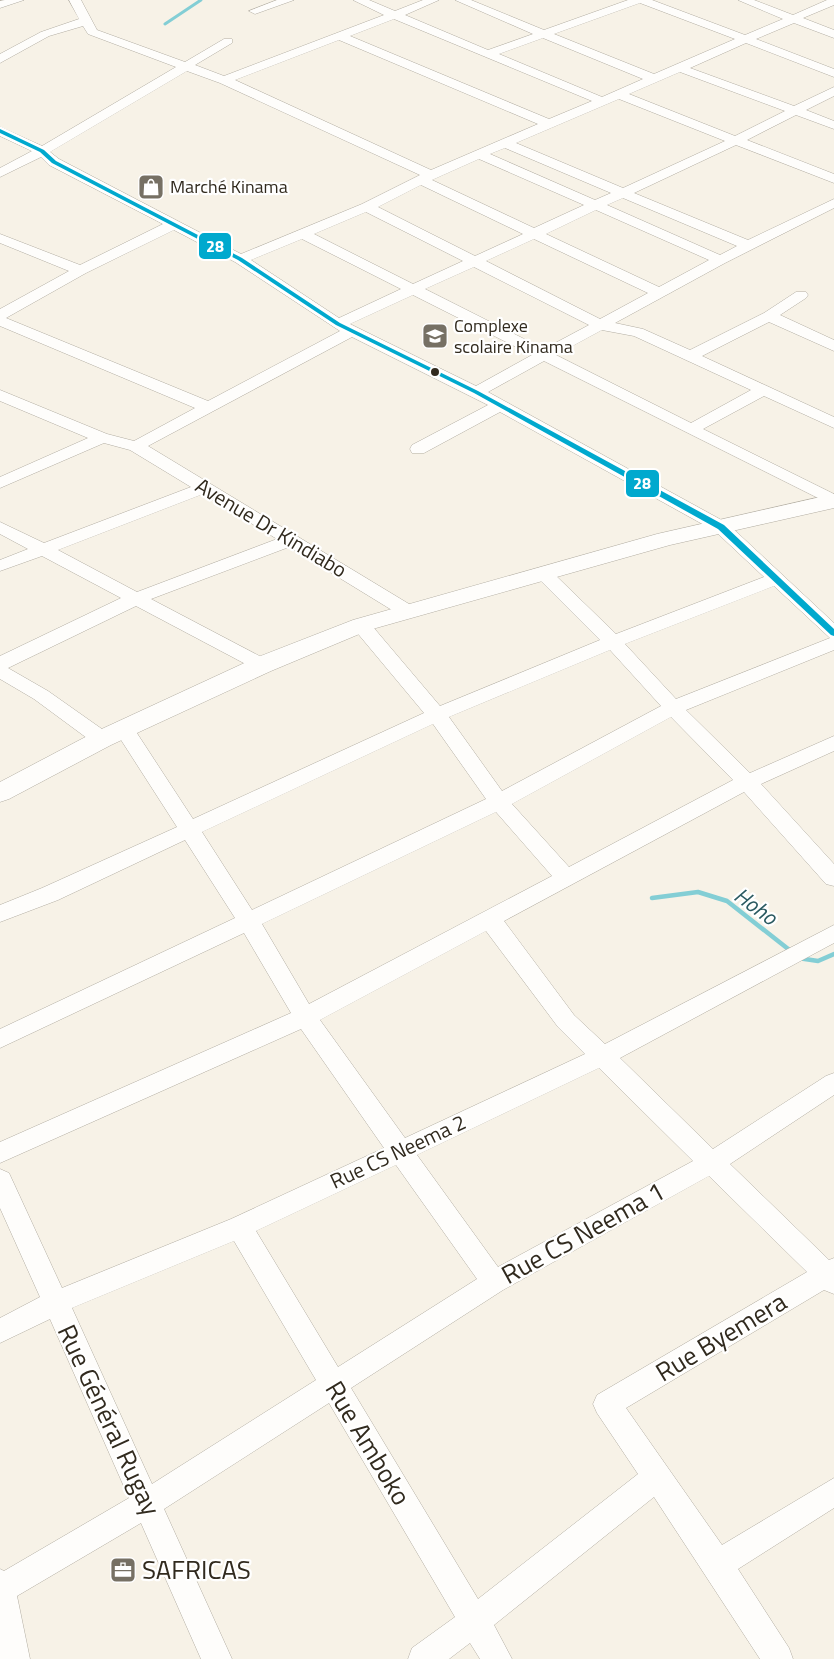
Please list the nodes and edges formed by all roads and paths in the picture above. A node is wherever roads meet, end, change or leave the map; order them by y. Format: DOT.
graph roads {
  1 [pos="18,0"];
  2 [pos="75,0"];
  3 [pos="288,0"];
  4 [pos="359,0"];
  5 [pos="433,0"];
  6 [pos="461,0"];
  7 [pos="641,0"];
  8 [pos="744,0"];
  9 [pos="834,1"];
  10 [pos="0,4"];
  11 [pos="255,11"];
  12 [pos="397,15"];
  13 [pos="794,18"];
  14 [pos="85,21"];
  15 [pos="542,34"];
  16 [pos="834,34"];
  17 [pos="337,35"];
  18 [pos="745,40"];
  19 [pos="228,41"];
  20 [pos="490,53"];
  21 [pos="0,59"];
  22 [pos="186,67"];
  23 [pos="680,68"];
  24 [pos="834,73"];
  25 [pos="654,79"];
  26 [pos="224,80"];
  27 [pos="834,91"];
  28 [pos="618,94"];
  29 [pos="602,101"];
  30 [pos="796,110"];
  31 [pos="549,124"];
  32 [pos="834,124"];
  33 [pos="0,131"];
  34 [pos="735,141"];
  35 [pos="505,143"];
  36 [pos="42,151"];
  37 [pos="479,154"];
  38 [pos="0,173"];
  39 [pos="427,178"];
  40 [pos="834,179"];
  41 [pos="624,193"];
  42 [pos="834,203"];
  43 [pos="594,206"];
  44 [pos="367,207"];
  45 [pos="173,225"];
  46 [pos="303,234"];
  47 [pos="533,235"];
  48 [pos="1,240"];
  49 [pos="749,246"];
  50 [pos="240,259"];
  51 [pos="720,260"];
  52 [pos="475,261"];
  53 [pos="81,270"];
  54 [pos="414,289"];
  55 [pos="660,293"];
  56 [pos="801,295"];
  57 [pos="0,315"];
  58 [pos="769,316"];
  59 [pos="0,321"];
  60 [pos="601,325"];
  61 [pos="344,327"];
  62 [pos="834,346"];
  63 [pos="544,355"];
  64 [pos="690,356"];
  65 [pos="764,390"];
  66 [pos="476,392"];
  67 [pos="1,396"];
  68 [pos="498,406"];
  69 [pos="210,408"];
  70 [pos="834,423"];
  71 [pos="691,429"];
  72 [pos="102,438"];
  73 [pos="136,446"];
  74 [pos="418,449"];
  75 [pos="0,483"];
  76 [pos="204,488"];
  77 [pos="834,501"];
  78 [pos="0,527"];
  79 [pos="721,527"];
  80 [pos="291,540"];
  81 [pos="40,549"];
  82 [pos="0,566"];
  83 [pos="543,573"];
  84 [pos="776,579"];
  85 [pos="135,599"];
  86 [pos="406,611"];
  87 [pos="361,625"];
  88 [pos="834,633"];
  89 [pos="613,642"];
  90 [pos="834,643"];
  91 [pos="0,664"];
  92 [pos="262,665"];
  93 [pos="0,672"];
  94 [pos="673,708"];
  95 [pos="437,715"];
  96 [pos="124,729"];
  97 [pos="102,739"];
  98 [pos="834,743"];
  99 [pos="747,782"];
  100 [pos="0,793"];
  101 [pos="499,801"];
  102 [pos="188,829"];
  103 [pos="566,878"];
  104 [pos="834,878"];
  105 [pos="0,914"];
  106 [pos="490,919"];
  107 [pos="249,922"];
  108 [pos="834,933"];
  109 [pos="304,1017"];
  110 [pos="0,1039"];
  111 [pos="603,1056"];
  112 [pos="834,1083"];
  113 [pos="399,1150"];
  114 [pos="0,1153"];
  115 [pos="712,1162"];
  116 [pos="0,1180"];
  117 [pos="240,1227"];
  118 [pos="832,1276"];
  119 [pos="494,1282"];
  120 [pos="55,1304"];
  121 [pos="0,1331"];
  122 [pos="333,1386"];
  123 [pos="658,1476"];
  124 [pos="834,1492"];
  125 [pos="148,1503"];
  126 [pos="718,1565"];
  127 [pos="0,1588"];
  128 [pos="475,1621"];
  129 [pos="15,1659"];
  130 [pos="217,1659"];
  131 [pos="423,1659"];
  132 [pos="497,1659"];
  133 [pos="778,1659"];
  1 -- 10 [label="street"];
  2 -- 14 [label="street"];
  3 -- 11 [label="street"];
  4 -- 12 [label="street"];
  5 -- 12 [label="street"];
  6 -- 15 [label="street"];
  7 -- 15 [label="street"];
  7 -- 18 [label="street"];
  8 -- 13 [label="street"];
  9 -- 13 [label="street"];
  12 -- 17 [label="street"];
  12 -- 20 [label="street"];
  13 -- 16 [label="street"];
  13 -- 18 [label="street"];
  14 -- 21 [label="street"];
  14 -- 22 [label="street"];
  15 -- 20 [label="street"];
  15 -- 25 [label="street"];
  17 -- 26 [label="street"];
  17 -- 31 [label="street"];
  18 -- 23 [label="street"];
  18 -- 24 [label="street"];
  19 -- 22 [label="street"];
  20 -- 29 [label="street"];
  22 -- 26 [label="street"];
  22 -- 36 [label="street"];
  23 -- 25 [label="street"];
  23 -- 30 [label="street"];
  25 -- 28 [label="street"];
  26 -- 39 [label="street"];
  27 -- 30 [label="street"];
  28 -- 29 [label="street"];
  28 -- 34 [label="street"];
  29 -- 31 [label="street"];
  30 -- 32 [label="street"];
  30 -- 34 [label="street"];
  31 -- 35 [label="street"];
  33 -- 36 [label="street"];
  34 -- 40 [label="street"];
  34 -- 41 [label="street"];
  35 -- 37 [label="street"];
  35 -- 41 [label="street"];
  36 -- 38 [label="street"];
  36 -- 45 [label="street"];
  37 -- 39 [label="street"];
  37 -- 43 [label="street"];
  39 -- 44 [label="street"];
  39 -- 47 [label="street"];
  41 -- 43 [label="street"];
  41 -- 49 [label="street"];
  42 -- 49 [label="street"];
  43 -- 47 [label="street"];
  43 -- 51 [label="street"];
  44 -- 46 [label="street"];
  44 -- 52 [label="street"];
  45 -- 50 [label="street"];
  45 -- 53 [label="street"];
  46 -- 50 [label="street"];
  46 -- 54 [label="street"];
  47 -- 52 [label="street"];
  47 -- 55 [label="street"];
  48 -- 53 [label="street"];
  49 -- 51 [label="street"];
  50 -- 61 [label="street"];
  51 -- 55 [label="street"];
  52 -- 54 [label="street"];
  52 -- 60 [label="street"];
  53 -- 57 [label="street"];
  54 -- 61 [label="street"];
  54 -- 63 [label="street"];
  55 -- 60 [label="street"];
  56 -- 58 [label="street"];
  58 -- 62 [label="street"];
  58 -- 64 [label="street"];
  59 -- 69 [label="street"];
  60 -- 63 [label="street"];
  60 -- 64 [label="street"];
  61 -- 66 [label="street"];
  61 -- 69 [label="street"];
  63 -- 66 [label="street"];
  63 -- 71 [label="street"];
  64 -- 65 [label="street"];
  65 -- 70 [label="street"];
  65 -- 71 [label="street"];
  66 -- 68 [label="street"];
  67 -- 72 [label="street, Avenue Dr Kindiabo"];
  68 -- 74 [label="street"];
  68 -- 79 [label="street"];
  69 -- 73 [label="street"];
  71 -- 77 [label="street"];
  72 -- 73 [label="street, Avenue Dr Kindiabo"];
  72 -- 75 [label="street"];
  73 -- 76 [label="street, Avenue Dr Kindiabo"];
  76 -- 80 [label="street, Avenue Dr Kindiabo"];
  76 -- 81 [label="street"];
  77 -- 79 [label="main road"];
  78 -- 81 [label="street"];
  79 -- 83 [label="main road"];
  79 -- 84 [label="street"];
  80 -- 85 [label="street"];
  80 -- 86 [label="street, Avenue Dr Kindiabo"];
  81 -- 82 [label="street"];
  81 -- 85 [label="street"];
  83 -- 86 [label="main road"];
  83 -- 89 [label="street"];
  84 -- 88 [label="street"];
  84 -- 89 [label="street"];
  85 -- 91 [label="street"];
  85 -- 92 [label="street"];
  86 -- 87 [label="main road"];
  87 -- 92 [label="main road"];
  87 -- 95 [label="street"];
  89 -- 94 [label="street"];
  89 -- 95 [label="street"];
  90 -- 94 [label="street"];
  92 -- 96 [label="main road"];
  93 -- 97 [label="street"];
  94 -- 99 [label="street"];
  94 -- 101 [label="street"];
  95 -- 101 [label="street"];
  95 -- 102 [label="street"];
  96 -- 97 [label="main road"];
  96 -- 102 [label="street"];
  97 -- 100 [label="main road"];
  98 -- 99 [label="street"];
  99 -- 103 [label="street"];
  99 -- 104 [label="street"];
  101 -- 103 [label="street"];
  101 -- 107 [label="street"];
  102 -- 105 [label="street"];
  102 -- 107 [label="street"];
  103 -- 106 [label="street"];
  106 -- 109 [label="street"];
  106 -- 111 [label="street"];
  107 -- 109 [label="street"];
  107 -- 110 [label="street"];
  108 -- 111 [label="street, Rue CS Neema 2"];
  109 -- 113 [label="street"];
  109 -- 114 [label="street"];
  111 -- 113 [label="street, Rue CS Neema 2"];
  111 -- 115 [label="street"];
  112 -- 115 [label="street, Rue CS Neema 1"];
  113 -- 117 [label="street, Rue CS Neema 2"];
  113 -- 119 [label="street"];
  115 -- 118 [label="street"];
  115 -- 119 [label="street, Rue CS Neema 1"];
  116 -- 120 [label="street, Rue Général Rugay"];
  117 -- 120 [label="street, Rue CS Neema 2"];
  117 -- 122 [label="street, Rue Amboko"];
  118 -- 123 [label="street, Rue Byemera"];
  119 -- 122 [label="street, Rue CS Neema 1"];
  120 -- 121 [label="street, Rue CS Neema 2"];
  120 -- 125 [label="street, Rue Général Rugay"];
  122 -- 125 [label="street, Rue CS Neema 1"];
  122 -- 128 [label="street, Rue Amboko"];
  123 -- 126 [label="street"];
  123 -- 128 [label="street"];
  124 -- 126 [label="street"];
  125 -- 127 [label="street, Rue CS Neema 1"];
  125 -- 130 [label="street, Rue Général Rugay"];
  126 -- 133 [label="street"];
  127 -- 129 [label="street"];
  128 -- 131 [label="street"];
  128 -- 132 [label="street, Rue Amboko"];
}
